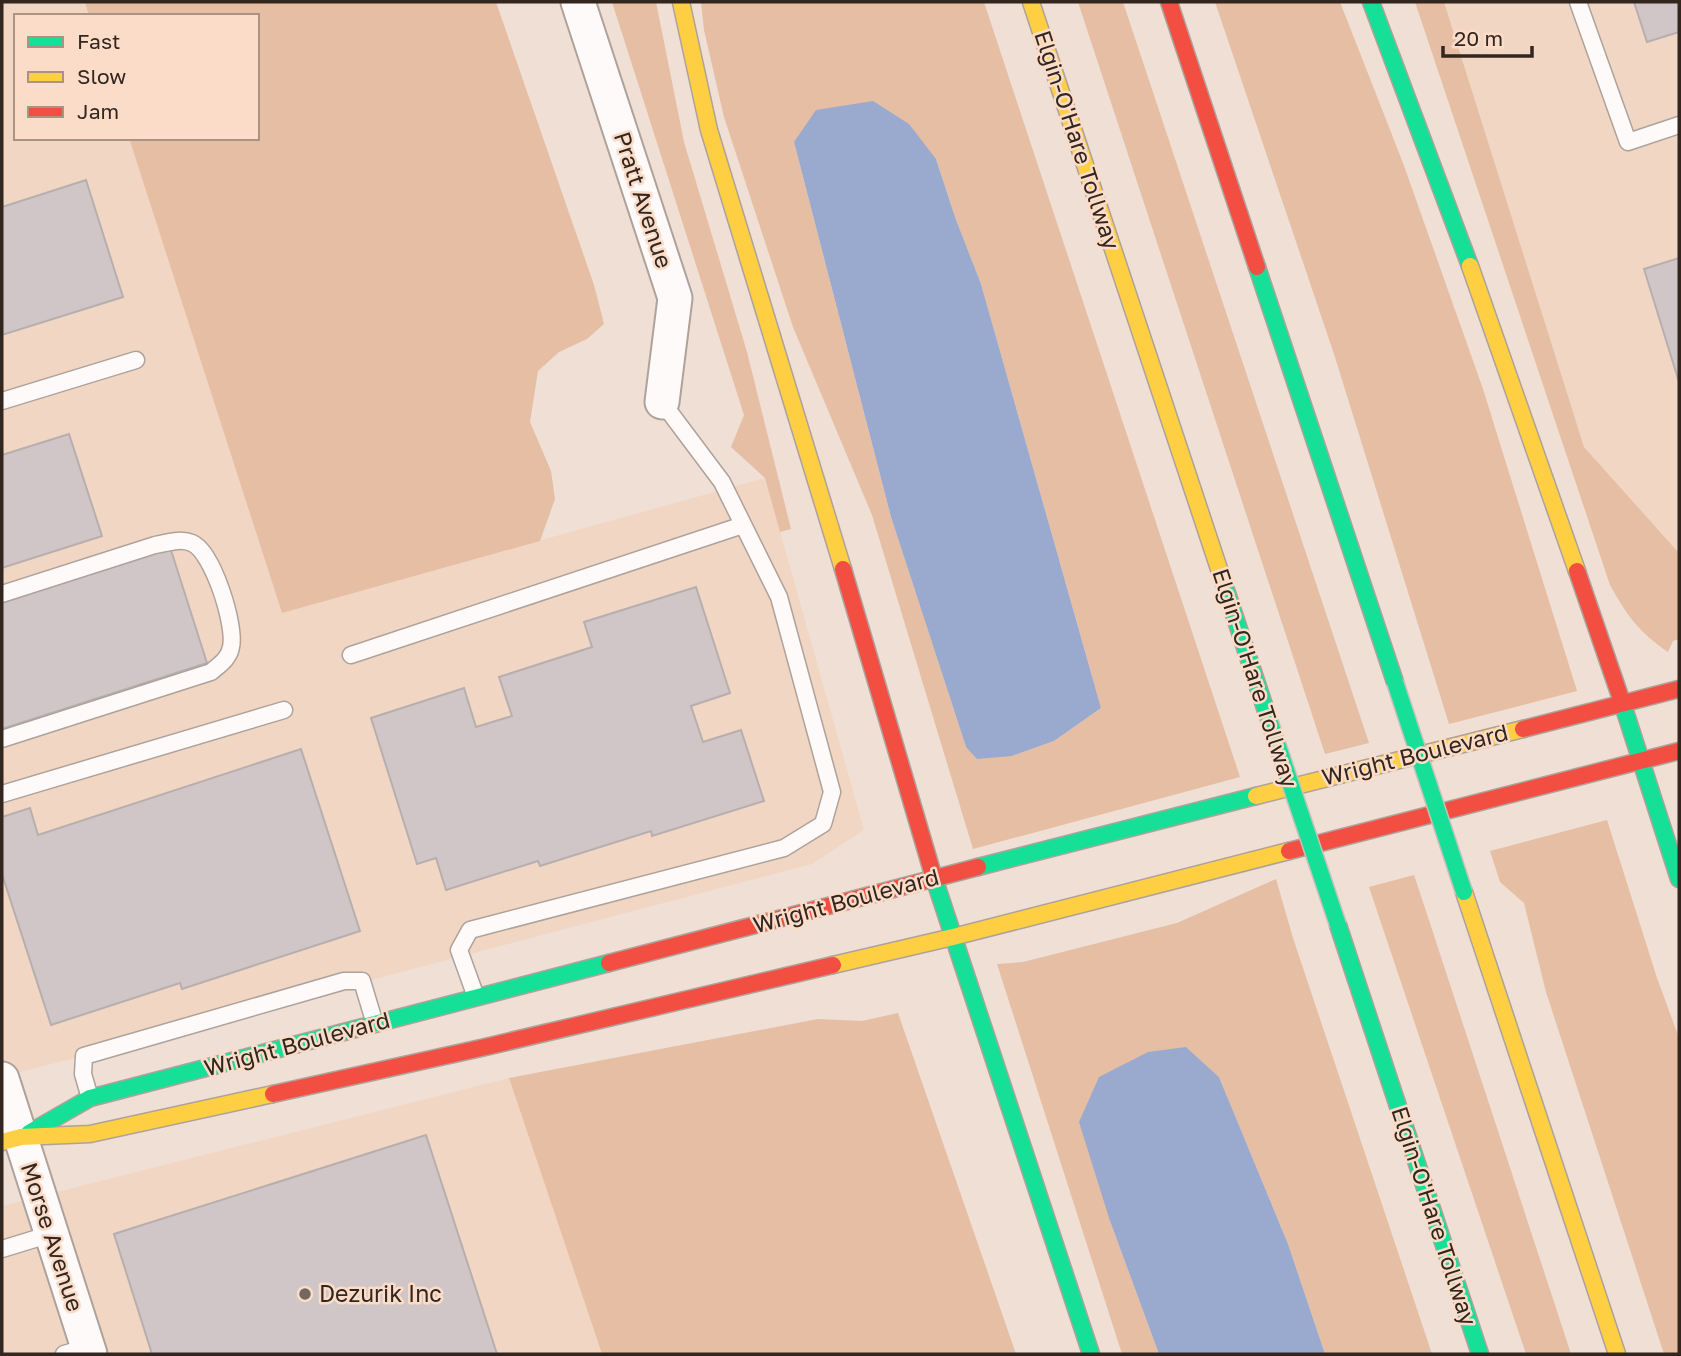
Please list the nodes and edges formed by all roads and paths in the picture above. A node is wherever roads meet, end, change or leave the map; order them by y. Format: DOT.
graph roads {
  1 [pos="578,2"];
  2 [pos="681,2"];
  3 [pos="1031,2"];
  4 [pos="1169,2"];
  5 [pos="1371,2"];
  6 [pos="1578,2"];
  7 [pos="1679,125"];
  8 [pos="136,360"];
  9 [pos="2,401"];
  10 [pos="662,402"];
  11 [pos="743,525"];
  12 [pos="2,594"];
  13 [pos="351,655"];
  14 [pos="1679,689"];
  15 [pos="1622,702"];
  16 [pos="284,710"];
  17 [pos="2,739"];
  18 [pos="1679,751"];
  19 [pos="1642,762"];
  20 [pos="2,794"];
  21 [pos="934,878"];
  22 [pos="1679,879"];
  23 [pos="953,937"];
  24 [pos="477,997"];
  25 [pos="375,1024"];
  26 [pos="2,1079"];
  27 [pos="95,1115"];
  28 [pos="11,1140"];
  29 [pos="51,1234"];
  30 [pos="2,1250"];
  31 [pos="81,1352"];
  32 [pos="1091,1354"];
  33 [pos="1480,1354"];
  34 [pos="1617,1354"];
  1 -- 10 [label="street, Pratt Avenue"];
  2 -- 21 [label="main road"];
  3 -- 33 [label="main road, Elgin-O'Hare Tollway, bridge"];
  4 -- 34 [label="main road, bridge"];
  5 -- 15 [label="main road"];
  6 -- 7 [label="lane"];
  8 -- 9 [label="lane"];
  10 -- 11 [label="lane"];
  11 -- 13 [label="lane"];
  11 -- 24 [label="lane"];
  12 -- 17 [label="lane"];
  14 -- 15 [label="main road, Wright Boulevard"];
  15 -- 19 [label="main road"];
  15 -- 21 [label="main road, Wright Boulevard"];
  16 -- 20 [label="lane"];
  18 -- 19 [label="main road, Wright Boulevard"];
  19 -- 22 [label="main road"];
  19 -- 23 [label="main road, Wright Boulevard"];
  21 -- 23 [label="main road"];
  21 -- 24 [label="main road, Wright Boulevard"];
  23 -- 27 [label="main road, Wright Boulevard"];
  23 -- 32 [label="main road"];
  24 -- 25 [label="main road, Wright Boulevard"];
  25 -- 27 [label="main road, Wright Boulevard"];
  25 -- 27 [label="lane"];
  26 -- 28 [label="street, Morse Avenue"];
  27 -- 28 [label="main road, Wright Boulevard"];
  27 -- 28 [label="main road, Wright Boulevard"];
  28 -- 29 [label="street, Morse Avenue"];
  29 -- 30 [label="lane"];
  29 -- 31 [label="street, Morse Avenue"];
}
